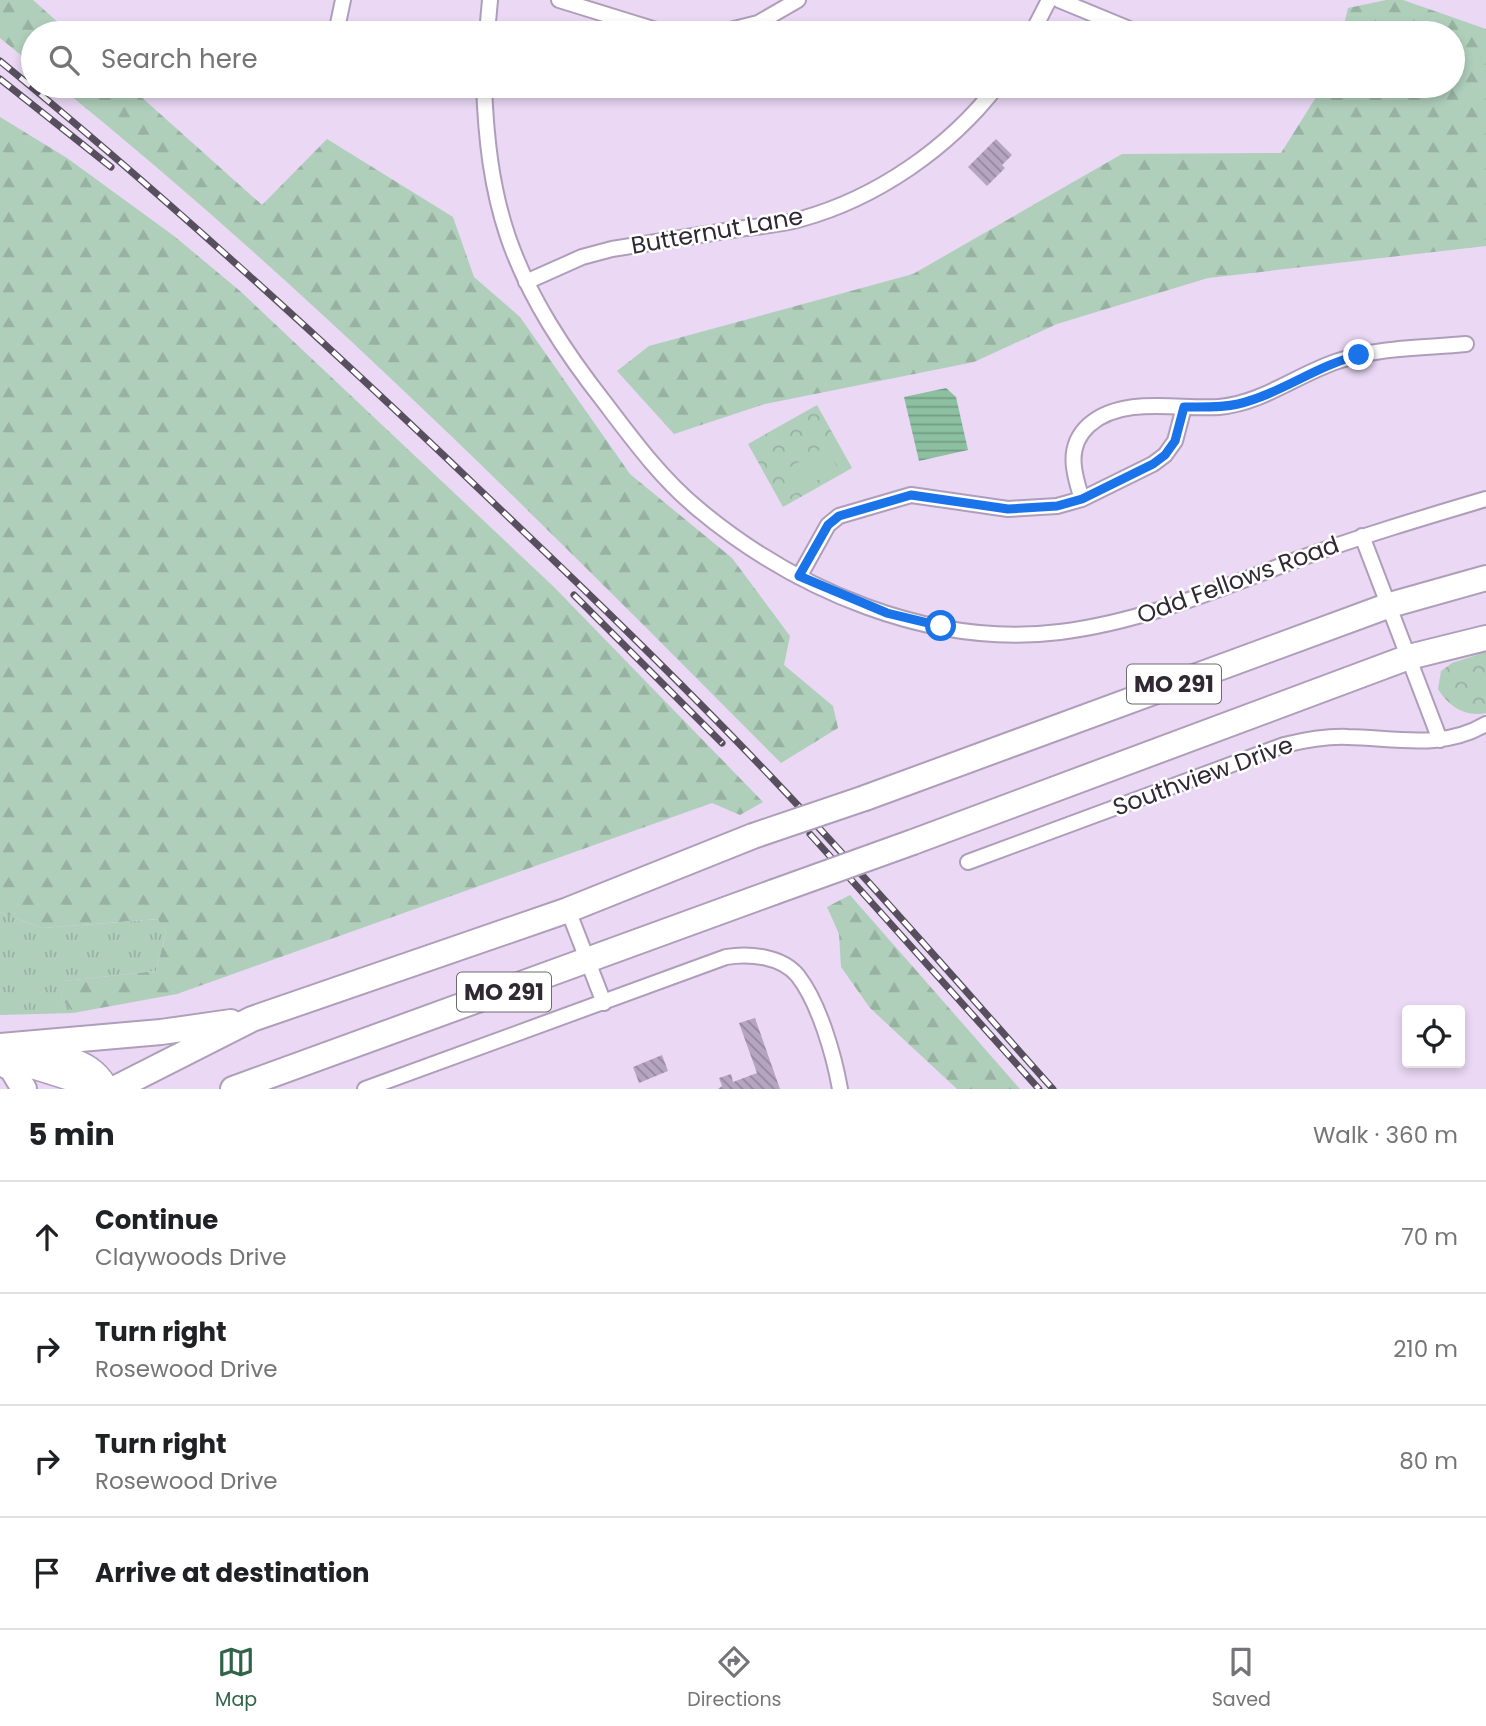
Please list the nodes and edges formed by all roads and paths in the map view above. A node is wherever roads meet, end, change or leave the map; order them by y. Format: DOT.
graph roads {
  1 [pos="343,0"];
  2 [pos="490,0"];
  3 [pos="559,0"];
  4 [pos="798,0"];
  5 [pos="1049,0"];
  6 [pos="1059,0"];
  7 [pos="339,21"];
  8 [pos="488,21"];
  9 [pos="627,21"];
  10 [pos="761,21"];
  11 [pos="1038,21"];
  12 [pos="1110,21"];
  13 [pos="484,98"];
  14 [pos="986,98"];
  15 [pos="526,282"];
  16 [pos="1465,344"];
  17 [pos="1184,407"];
  18 [pos="1082,499"];
  19 [pos="1486,499"];
  20 [pos="1362,536"];
  21 [pos="799,576"];
  22 [pos="1486,578"];
  23 [pos="1391,605"];
  24 [pos="1486,638"];
  25 [pos="1409,657"];
  26 [pos="1486,724"];
  27 [pos="1440,740"];
  28 [pos="968,862"];
  29 [pos="568,910"];
  30 [pos="587,962"];
  31 [pos="604,1003"];
  32 [pos="252,1019"];
  33 [pos="0,1046"];
  34 [pos="0,1051"];
  35 [pos="0,1059"];
  36 [pos="24,1089"];
  37 [pos="100,1089"];
  38 [pos="108,1089"];
  39 [pos="114,1089"];
  40 [pos="233,1089"];
  41 [pos="365,1089"];
  42 [pos="840,1089"];
  1 -- 7 [label="street"];
  2 -- 8 [label="street"];
  3 -- 9 [label="street"];
  4 -- 10 [label="street"];
  5 -- 11 [label="street"];
  6 -- 12 [label="street"];
  13 -- 15 [label="street, Odd Fellows Road"];
  14 -- 15 [label="street, Butternut Lane"];
  15 -- 21 [label="street, Odd Fellows Road"];
  16 -- 17 [label="street"];
  17 -- 18 [label="street"];
  17 -- 18 [label="street"];
  18 -- 21 [label="street"];
  19 -- 20 [label="street, Odd Fellows Road"];
  20 -- 21 [label="street, Odd Fellows Road"];
  20 -- 23 [label="street"];
  22 -- 23 [label="highway, MO 291"];
  23 -- 25 [label="street"];
  23 -- 29 [label="highway, MO 291, bridge"];
  24 -- 25 [label="highway, MO 291"];
  25 -- 27 [label="street"];
  25 -- 30 [label="highway, MO 291, bridge"];
  26 -- 27 [label="street, Southview Drive"];
  27 -- 28 [label="street, Southview Drive"];
  29 -- 30 [label="street"];
  29 -- 32 [label="highway, MO 291"];
  30 -- 31 [label="street"];
  30 -- 40 [label="highway, MO 291"];
  31 -- 41 [label="street"];
  31 -- 42 [label="street"];
  32 -- 33 [label="highway"];
  32 -- 39 [label="highway, MO 291"];
  34 -- 38 [label="main road"];
  35 -- 36 [label="highway"];
  35 -- 37 [label="main road"];
}
